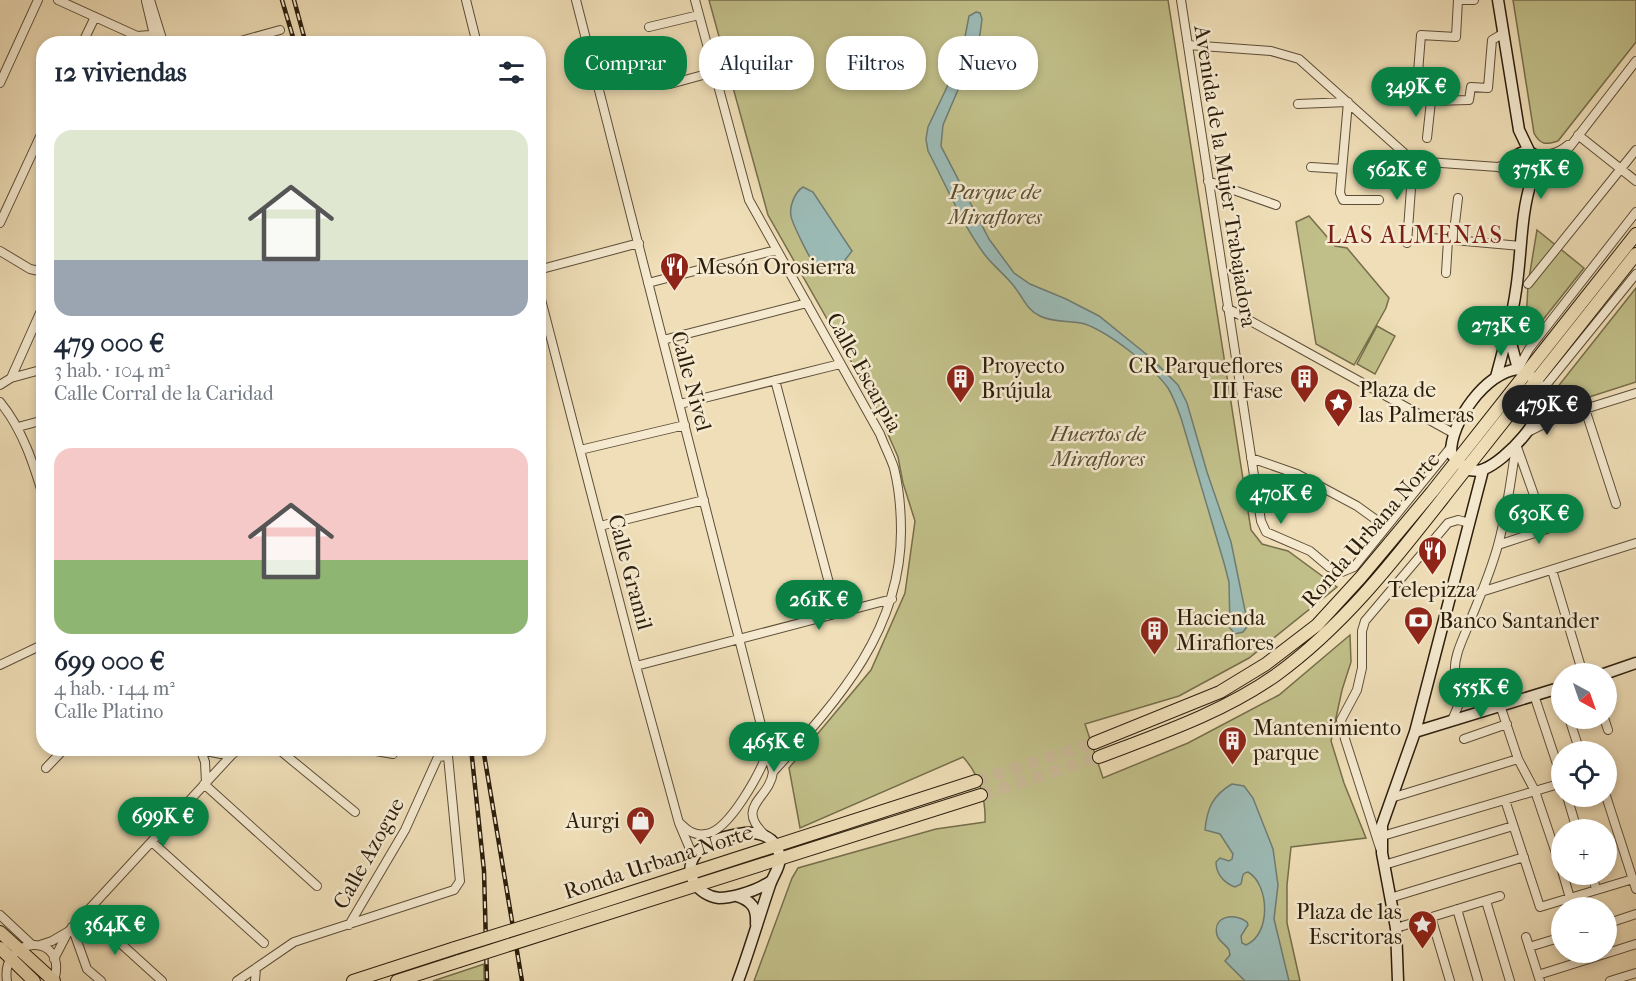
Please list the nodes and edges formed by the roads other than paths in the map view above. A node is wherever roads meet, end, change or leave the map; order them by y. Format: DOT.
graph roads {
  1 [pos="38,0"];
  2 [pos="58,0"];
  3 [pos="148,0"];
  4 [pos="466,0"];
  5 [pos="576,0"];
  6 [pos="695,0"];
  7 [pos="1180,0"];
  8 [pos="1458,0"];
  9 [pos="1474,0"];
  10 [pos="1498,0"];
  11 [pos="699,15"];
  12 [pos="95,17"];
  13 [pos="650,27"];
  14 [pos="280,30"];
  15 [pos="1504,33"];
  16 [pos="86,36"];
  17 [pos="131,36"];
  18 [pos="154,36"];
  19 [pos="154,36"];
  20 [pos="259,36"];
  21 [pos="475,36"];
  22 [pos="705,36"];
  23 [pos="1188,45"];
  24 [pos="1491,53"];
  25 [pos="1507,54"];
  26 [pos="1636,61"];
  27 [pos="0,83"];
  28 [pos="1417,86"];
  29 [pos="719,90"];
  30 [pos="1348,102"];
  31 [pos="1298,104"];
  32 [pos="1519,130"];
  33 [pos="1577,137"];
  34 [pos="1427,138"];
  35 [pos="36,145"];
  36 [pos="1636,150"];
  37 [pos="1531,154"];
  38 [pos="1515,159"];
  39 [pos="1413,161"];
  40 [pos="1311,167"];
  41 [pos="1498,167"];
  42 [pos="1342,169"];
  43 [pos="1621,169"];
  44 [pos="1516,177"];
  45 [pos="1533,178"];
  46 [pos="1208,181"];
  47 [pos="1636,181"];
  48 [pos="1458,198"];
  49 [pos="1378,200"];
  50 [pos="1276,205"];
  51 [pos="1636,212"];
  52 [pos="1523,213"];
  53 [pos="0,223"];
  54 [pos="1636,234"];
  55 [pos="1431,238"];
  56 [pos="1451,240"];
  57 [pos="639,243"];
  58 [pos="1407,243"];
  59 [pos="1521,246"];
  60 [pos="776,250"];
  61 [pos="0,251"];
  62 [pos="1636,254"];
  63 [pos="546,268"];
  64 [pos="36,270"];
  65 [pos="1446,273"];
  66 [pos="1636,274"];
  67 [pos="648,283"];
  68 [pos="1528,284"];
  69 [pos="807,303"];
  70 [pos="1227,308"];
  71 [pos="546,319"];
  72 [pos="36,322"];
  73 [pos="1508,332"];
  74 [pos="663,340"];
  75 [pos="1529,349"];
  76 [pos="1514,352"];
  77 [pos="840,364"];
  78 [pos="36,371"];
  79 [pos="1496,376"];
  80 [pos="11,378"];
  81 [pos="1531,378"];
  82 [pos="775,380"];
  83 [pos="0,385"];
  84 [pos="1636,393"];
  85 [pos="0,402"];
  86 [pos="1542,403"];
  87 [pos="680,404"];
  88 [pos="1585,409"];
  89 [pos="6,410"];
  90 [pos="1556,418"];
  91 [pos="0,419"];
  92 [pos="36,422"];
  93 [pos="685,424"];
  94 [pos="18,427"];
  95 [pos="1453,433"];
  96 [pos="1527,433"];
  97 [pos="1451,446"];
  98 [pos="1516,446"];
  99 [pos="580,450"];
  100 [pos="1251,458"];
  101 [pos="1461,465"];
  102 [pos="1483,470"];
  103 [pos="36,474"];
  104 [pos="705,500"];
  105 [pos="1616,504"];
  106 [pos="1572,521"];
  107 [pos="1470,523"];
  108 [pos="600,526"];
  109 [pos="1386,527"];
  110 [pos="1546,529"];
  111 [pos="1636,543"];
  112 [pos="1498,545"];
  113 [pos="1552,570"];
  114 [pos="1481,592"];
  115 [pos="892,599"];
  116 [pos="837,613"];
  117 [pos="739,638"];
  118 [pos="36,648"];
  119 [pos="1580,663"];
  120 [pos="1636,663"];
  121 [pos="0,665"];
  122 [pos="636,666"];
  123 [pos="1617,670"];
  124 [pos="1461,688"];
  125 [pos="1551,691"];
  126 [pos="1534,695"];
  127 [pos="1500,705"];
  128 [pos="1452,720"];
  129 [pos="1507,724"];
  130 [pos="1415,732"];
  131 [pos="1464,738"];
  132 [pos="1094,743"];
  133 [pos="1551,747"];
  134 [pos="768,750"];
  135 [pos="792,750"];
  136 [pos="57,756"];
  137 [pos="203,756"];
  138 [pos="231,756"];
  139 [pos="287,756"];
  140 [pos="1098,757"];
  141 [pos="1518,759"];
  142 [pos="205,762"];
  143 [pos="46,768"];
  144 [pos="773,772"];
  145 [pos="215,773"];
  146 [pos="976,781"];
  147 [pos="205,784"];
  148 [pos="1551,785"];
  149 [pos="1535,791"];
  150 [pos="981,795"];
  151 [pos="1391,798"];
  152 [pos="1505,800"];
  153 [pos="1610,807"];
  154 [pos="355,812"];
  155 [pos="679,823"];
  156 [pos="1513,826"];
  157 [pos="766,836"];
  158 [pos="1379,837"];
  159 [pos="1551,839"];
  160 [pos="152,842"];
  161 [pos="776,844"];
  162 [pos="1524,857"];
  163 [pos="780,858"];
  164 [pos="1383,859"];
  165 [pos="690,868"];
  166 [pos="1633,879"];
  167 [pos="771,881"];
  168 [pos="1595,885"];
  169 [pos="317,886"];
  170 [pos="695,886"];
  171 [pos="1596,889"];
  172 [pos="1636,889"];
  173 [pos="737,896"];
  174 [pos="1500,896"];
  175 [pos="1573,897"];
  176 [pos="1390,898"];
  177 [pos="1486,901"];
  178 [pos="1551,904"];
  179 [pos="1457,909"];
  180 [pos="86,912"];
  181 [pos="0,915"];
  182 [pos="1636,915"];
  183 [pos="1431,917"];
  184 [pos="563,921"];
  185 [pos="1617,921"];
  186 [pos="349,925"];
  187 [pos="1396,928"];
  188 [pos="70,929"];
  189 [pos="0,932"];
  190 [pos="756,933"];
  191 [pos="1526,937"];
  192 [pos="1551,940"];
  193 [pos="31,944"];
  194 [pos="264,944"];
  195 [pos="1636,944"];
  196 [pos="39,945"];
  197 [pos="1529,947"];
  198 [pos="8,951"];
  199 [pos="54,959"];
  200 [pos="256,968"];
  201 [pos="1636,973"];
  202 [pos="1539,978"];
  203 [pos="7,981"];
  204 [pos="34,981"];
  205 [pos="54,981"];
  206 [pos="101,981"];
  207 [pos="162,981"];
  208 [pos="237,981"];
  209 [pos="255,981"];
  210 [pos="353,981"];
  211 [pos="397,981"];
  212 [pos="738,981"];
  213 [pos="1398,981"];
  214 [pos="1450,981"];
  215 [pos="1478,981"];
  216 [pos="1510,981"];
  217 [pos="1610,981"];
  1 -- 27 [label="street"];
  2 -- 12 [label="street"];
  3 -- 18 [label="street"];
  3 -- 19 [label="street"];
  4 -- 21 [label="street"];
  5 -- 57 [label="street, Calle Nivel"];
  6 -- 11 [label="street, Calle Escarpia"];
  7 -- 23 [label="street, Avenida de la Mujer Trabajadora"];
  8 -- 9 [label="street"];
  8 -- 28 [label="street"];
  10 -- 15 [label="street"];
  11 -- 13 [label="street"];
  11 -- 22 [label="street, Calle Escarpia"];
  12 -- 16 [label="street"];
  12 -- 17 [label="street"];
  14 -- 20 [label="street"];
  15 -- 24 [label="street"];
  15 -- 25 [label="street"];
  23 -- 30 [label="street"];
  23 -- 46 [label="street, Avenida de la Mujer Trabajadora"];
  24 -- 25 [label="street"];
  24 -- 34 [label="street"];
  25 -- 32 [label="street"];
  26 -- 33 [label="street"];
  29 -- 60 [label="street, Calle Escarpia"];
  30 -- 31 [label="street"];
  30 -- 39 [label="street"];
  30 -- 42 [label="street"];
  32 -- 37 [label="street"];
  32 -- 38 [label="street"];
  33 -- 37 [label="street"];
  33 -- 43 [label="street"];
  33 -- 45 [label="street"];
  35 -- 53 [label="street"];
  36 -- 43 [label="street"];
  37 -- 38 [label="street"];
  37 -- 45 [label="street"];
  38 -- 41 [label="street"];
  38 -- 44 [label="street"];
  39 -- 41 [label="street"];
  39 -- 58 [label="street"];
  40 -- 42 [label="street"];
  41 -- 44 [label="street"];
  42 -- 49 [label="street"];
  43 -- 47 [label="street"];
  43 -- 68 [label="street"];
  44 -- 45 [label="street"];
  44 -- 52 [label="street"];
  45 -- 52 [label="street"];
  46 -- 50 [label="street"];
  46 -- 70 [label="street, Avenida de la Mujer Trabajadora"];
  48 -- 56 [label="street"];
  51 -- 75 [label="street"];
  52 -- 59 [label="street"];
  54 -- 81 [label="main road, Ronda Urbana Norte"];
  55 -- 56 [label="street"];
  56 -- 59 [label="street"];
  56 -- 65 [label="street"];
  57 -- 63 [label="street"];
  57 -- 67 [label="street, Calle Nivel"];
  59 -- 73 [label="street"];
  60 -- 67 [label="street"];
  60 -- 69 [label="street, Calle Escarpia"];
  61 -- 64 [label="street"];
  62 -- 81 [label="main road, Ronda Urbana Norte"];
  66 -- 81 [label="street"];
  67 -- 74 [label="street, Calle Nivel"];
  69 -- 74 [label="street"];
  69 -- 77 [label="street, Calle Escarpia"];
  70 -- 95 [label="street"];
  70 -- 100 [label="street, Avenida de la Mujer Trabajadora"];
  71 -- 99 [label="street, Calle Gramil"];
  72 -- 80 [label="street"];
  73 -- 76 [label="street"];
  73 -- 79 [label="street"];
  74 -- 87 [label="street, Calle Nivel"];
  75 -- 76 [label="street"];
  75 -- 81 [label="street"];
  76 -- 81 [label="street"];
  77 -- 82 [label="street"];
  77 -- 115 [label="street, Calle Escarpia"];
  78 -- 80 [label="street"];
  79 -- 81 [label="street"];
  79 -- 95 [label="street"];
  80 -- 83 [label="street"];
  81 -- 86 [label="street"];
  81 -- 101 [label="main road, Ronda Urbana Norte"];
  82 -- 87 [label="street"];
  82 -- 116 [label="street"];
  84 -- 88 [label="street"];
  85 -- 89 [label="street"];
  86 -- 90 [label="street"];
  86 -- 96 [label="street"];
  87 -- 93 [label="street, Calle Nivel"];
  88 -- 90 [label="street"];
  88 -- 105 [label="street"];
  89 -- 91 [label="street"];
  89 -- 94 [label="street"];
  90 -- 96 [label="street"];
  92 -- 94 [label="street"];
  93 -- 99 [label="street"];
  93 -- 104 [label="street, Calle Nivel"];
  94 -- 103 [label="street"];
  95 -- 97 [label="street"];
  96 -- 98 [label="street"];
  97 -- 101 [label="street"];
  97 -- 109 [label="street, Avenida de la Mujer Trabajadora"];
  98 -- 102 [label="street"];
  98 -- 110 [label="street"];
  98 -- 112 [label="street"];
  99 -- 108 [label="street, Calle Gramil"];
  100 -- 109 [label="street"];
  100 -- 109 [label="street, Avenida de la Mujer Trabajadora"];
  101 -- 102 [label="street"];
  101 -- 132 [label="main road, Ronda Urbana Norte"];
  101 -- 140 [label="main road, Ronda Urbana Norte"];
  102 -- 107 [label="street"];
  104 -- 108 [label="street"];
  104 -- 117 [label="street, Calle Nivel"];
  106 -- 110 [label="street"];
  107 -- 130 [label="street"];
  107 -- 158 [label="street"];
  108 -- 122 [label="street, Calle Gramil"];
  110 -- 112 [label="street"];
  111 -- 113 [label="street"];
  112 -- 114 [label="street"];
  113 -- 114 [label="street"];
  113 -- 119 [label="street"];
  114 -- 124 [label="street"];
  115 -- 116 [label="street"];
  115 -- 135 [label="street, Calle Escarpia"];
  116 -- 117 [label="street"];
  117 -- 122 [label="street"];
  117 -- 134 [label="street, Calle Nivel"];
  118 -- 121 [label="street"];
  120 -- 123 [label="street"];
  122 -- 155 [label="street, Calle Gramil"];
  124 -- 127 [label="street"];
  124 -- 128 [label="street"];
  125 -- 126 [label="street"];
  126 -- 127 [label="street"];
  126 -- 133 [label="street"];
  127 -- 128 [label="street"];
  127 -- 129 [label="street"];
  128 -- 130 [label="street"];
  129 -- 131 [label="street"];
  129 -- 141 [label="street"];
  130 -- 151 [label="street"];
  134 -- 135 [label="street"];
  134 -- 144 [label="street, Calle Nivel"];
  134 -- 155 [label="street"];
  135 -- 144 [label="street, Calle Escarpia"];
  136 -- 143 [label="street"];
  137 -- 142 [label="street"];
  138 -- 145 [label="street"];
  139 -- 154 [label="street"];
  141 -- 149 [label="street"];
  141 -- 151 [label="street"];
  142 -- 145 [label="street"];
  142 -- 147 [label="street"];
  144 -- 157 [label="street, Calle Escarpia"];
  145 -- 147 [label="street"];
  146 -- 161 [label="main road, Ronda Urbana Norte"];
  147 -- 160 [label="street"];
  147 -- 169 [label="street"];
  148 -- 149 [label="street"];
  149 -- 152 [label="street"];
  149 -- 159 [label="street"];
  150 -- 163 [label="main road, Ronda Urbana Norte"];
  151 -- 158 [label="street"];
  152 -- 156 [label="street"];
  152 -- 158 [label="street"];
  153 -- 166 [label="street"];
  155 -- 165 [label="street, Calle Gramil"];
  156 -- 162 [label="street"];
  156 -- 164 [label="street"];
  157 -- 161 [label="street"];
  157 -- 165 [label="street"];
  158 -- 164 [label="street"];
  160 -- 180 [label="street"];
  160 -- 194 [label="street"];
  161 -- 163 [label="street"];
  161 -- 165 [label="main road, Ronda Urbana Norte"];
  162 -- 176 [label="street"];
  162 -- 178 [label="street"];
  163 -- 167 [label="street"];
  163 -- 170 [label="main road, Ronda Urbana Norte"];
  164 -- 176 [label="street"];
  165 -- 170 [label="street"];
  165 -- 184 [label="main road, Ronda Urbana Norte"];
  166 -- 171 [label="street"];
  166 -- 172 [label="street"];
  167 -- 173 [label="street"];
  167 -- 190 [label="street"];
  168 -- 171 [label="street"];
  170 -- 173 [label="street"];
  170 -- 184 [label="main road, Ronda Urbana Norte"];
  171 -- 175 [label="street"];
  173 -- 190 [label="street"];
  174 -- 177 [label="street"];
  176 -- 187 [label="street"];
  177 -- 179 [label="street"];
  177 -- 216 [label="street"];
  179 -- 183 [label="street"];
  179 -- 215 [label="street"];
  180 -- 188 [label="street"];
  180 -- 207 [label="street"];
  181 -- 193 [label="street"];
  182 -- 185 [label="street"];
  183 -- 187 [label="street"];
  183 -- 214 [label="street"];
  184 -- 210 [label="main road, Ronda Urbana Norte, bridge"];
  184 -- 211 [label="main road, Ronda Urbana Norte, bridge"];
  186 -- 186 [label="street, Calle Azogue"];
  186 -- 200 [label="street, Calle Azogue"];
  187 -- 213 [label="street"];
  188 -- 196 [label="street"];
  188 -- 199 [label="street"];
  188 -- 206 [label="street"];
  189 -- 198 [label="main road"];
  190 -- 212 [label="street"];
  191 -- 197 [label="street"];
  192 -- 197 [label="street"];
  193 -- 196 [label="street"];
  193 -- 198 [label="street"];
  195 -- 202 [label="street"];
  196 -- 199 [label="street"];
  197 -- 202 [label="street"];
  198 -- 203 [label="street"];
  198 -- 204 [label="main road"];
  198 -- 205 [label="main road"];
  199 -- 205 [label="street"];
  200 -- 208 [label="street, Calle Azogue"];
  200 -- 209 [label="street"];
  201 -- 217 [label="street"];
}
